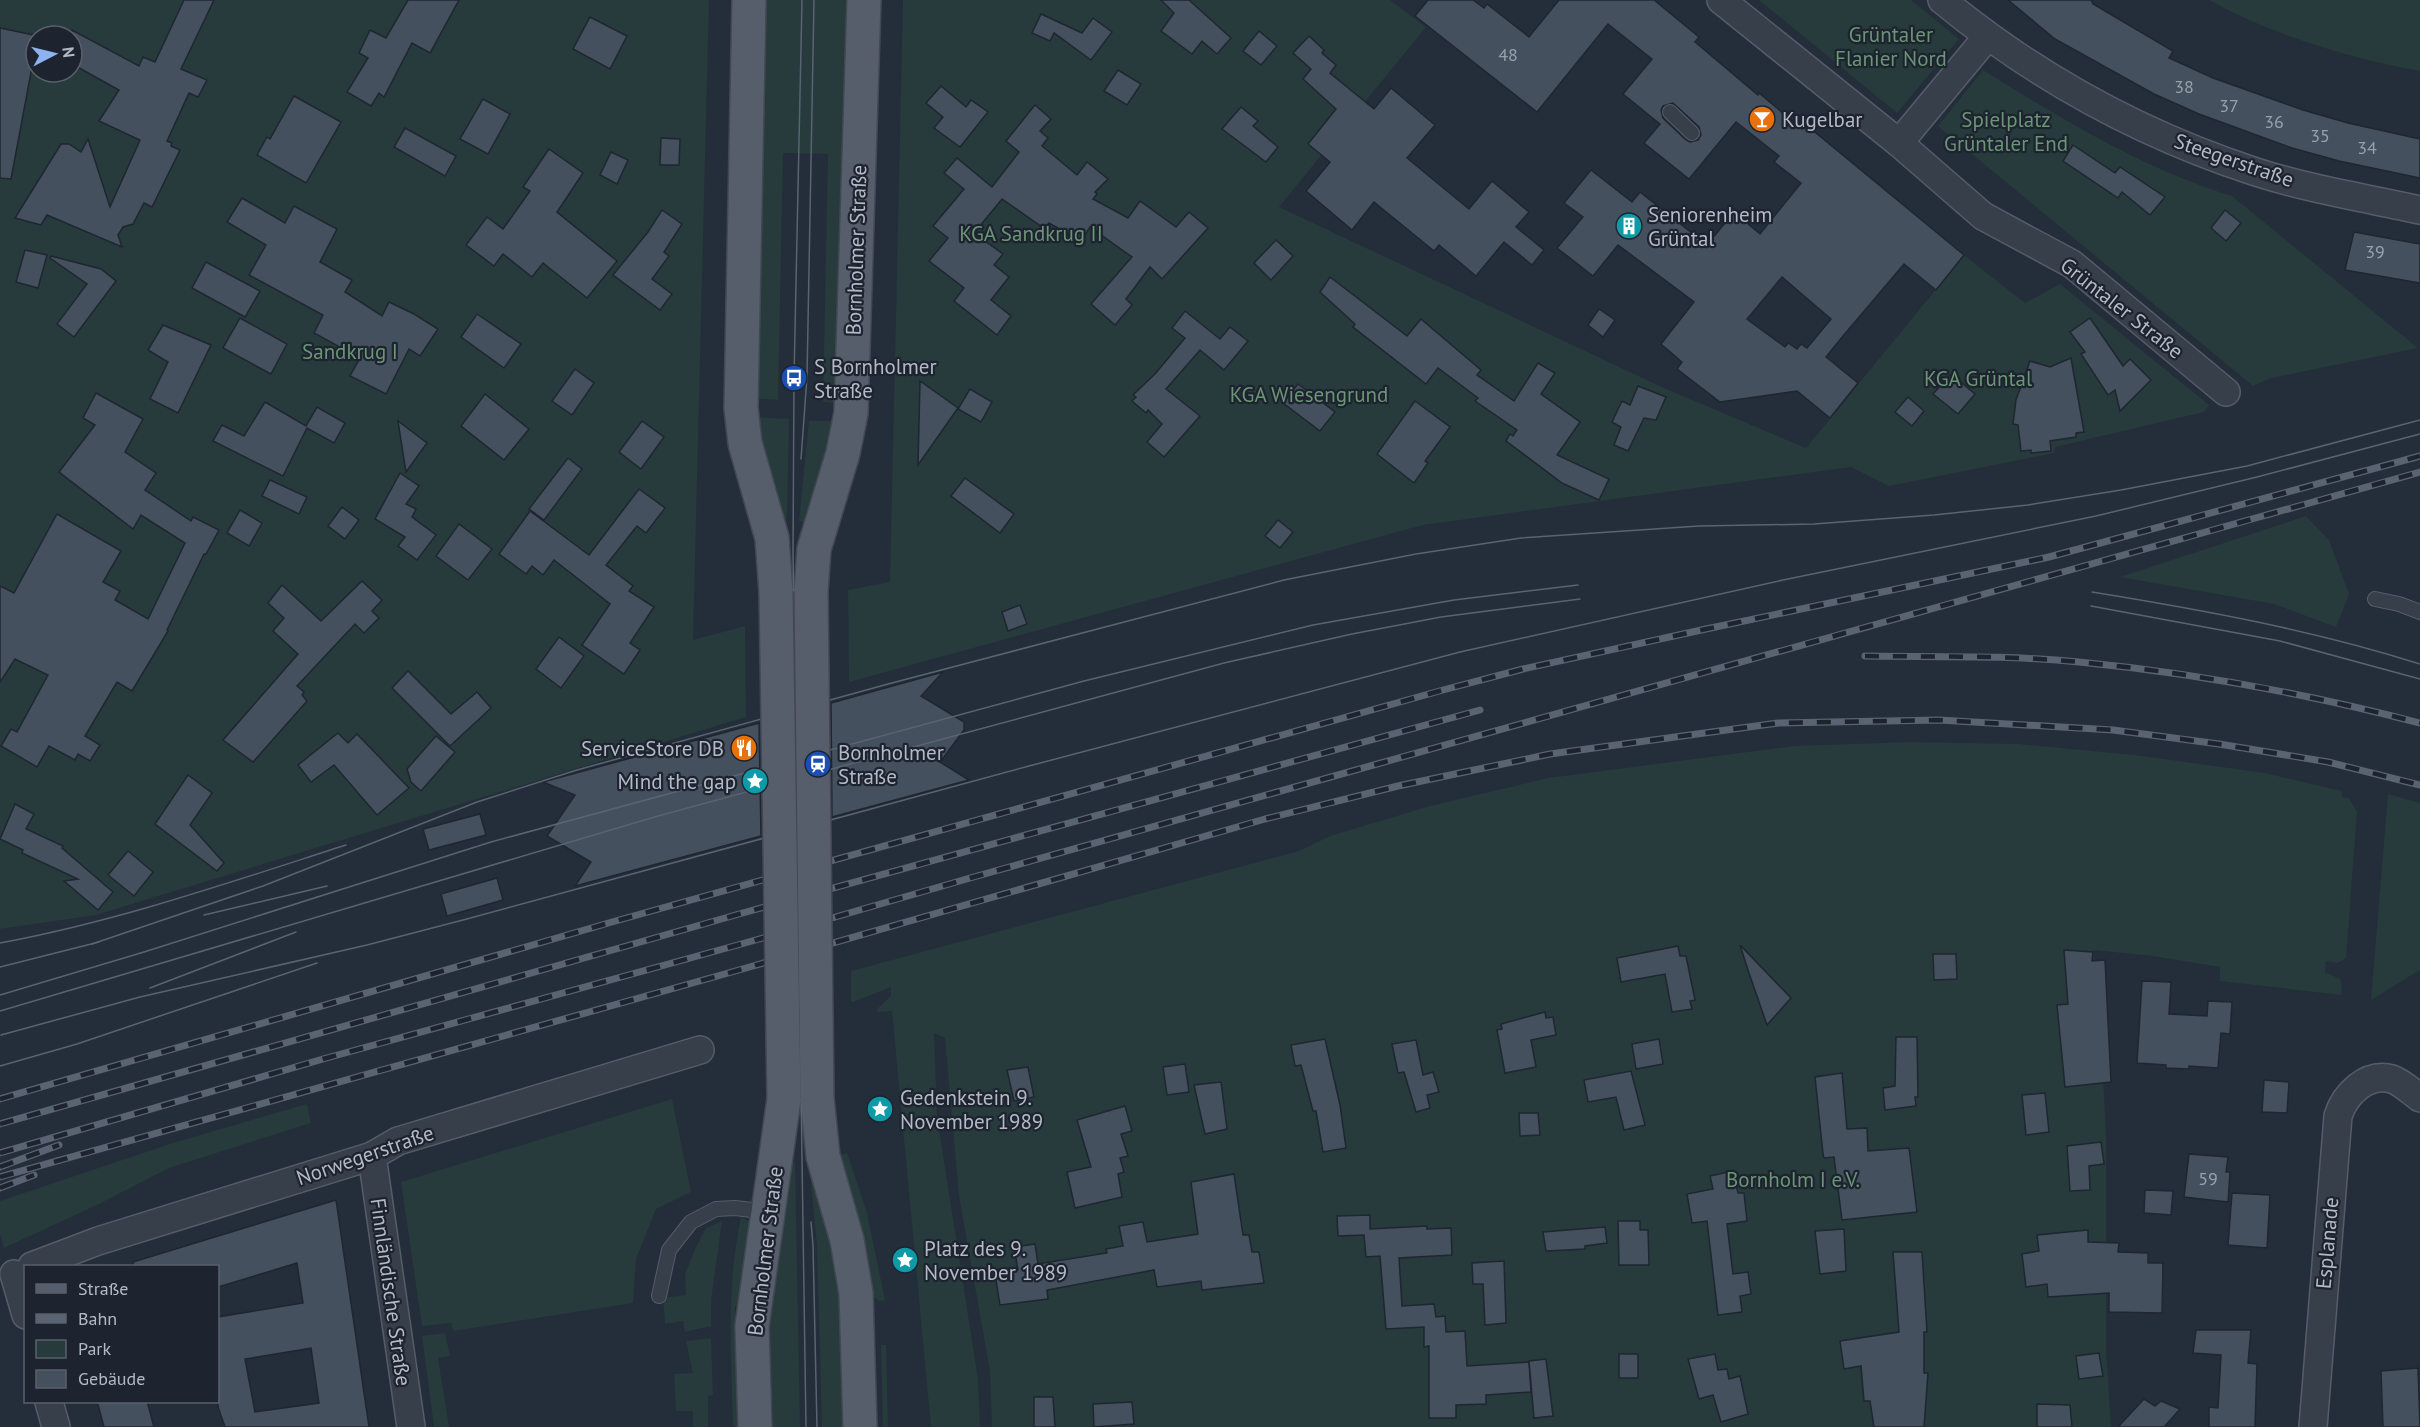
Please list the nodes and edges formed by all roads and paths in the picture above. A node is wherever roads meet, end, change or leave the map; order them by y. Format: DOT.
graph roads {
  1 [pos="749,0"];
  2 [pos="864,0"];
  3 [pos="1721,0"];
  4 [pos="1942,0"];
  5 [pos="1987,37"];
  6 [pos="1670,112"];
  7 [pos="1692,133"];
  8 [pos="1899,143"];
  9 [pos="2420,210"];
  10 [pos="2226,392"];
  11 [pos="2375,599"];
  12 [pos="2420,612"];
  13 [pos="700,1050"];
  14 [pos="2420,1098"];
  15 [pos="372,1156"];
  16 [pos="769,1212"];
  17 [pos="36,1265"];
  18 [pos="18,1272"];
  19 [pos="659,1296"];
  20 [pos="24,1304"];
  21 [pos="50,1403"];
  22 [pos="56,1427"];
  23 [pos="411,1427"];
  24 [pos="756,1427"];
  25 [pos="860,1427"];
  26 [pos="2313,1427"];
  1 -- 16 [label="main road, Bornholmer Straße, bridge"];
  2 -- 25 [label="main road, Bornholmer Straße, bridge"];
  3 -- 8 [label="street, Grüntaler Straße"];
  4 -- 5 [label="street"];
  5 -- 8 [label="street"];
  5 -- 9 [label="street, Steegerstraße"];
  6 -- 7 [label="lane"];
  8 -- 10 [label="street, Grüntaler Straße"];
  11 -- 12 [label="lane"];
  13 -- 15 [label="street, Norwegerstraße"];
  14 -- 26 [label="street, Esplanade"];
  15 -- 17 [label="street, Norwegerstraße"];
  15 -- 23 [label="street, Finnländische Straße"];
  16 -- 19 [label="lane"];
  16 -- 24 [label="main road, Bornholmer Straße"];
  18 -- 20 [label="street"];
  21 -- 22 [label="street"];
}
